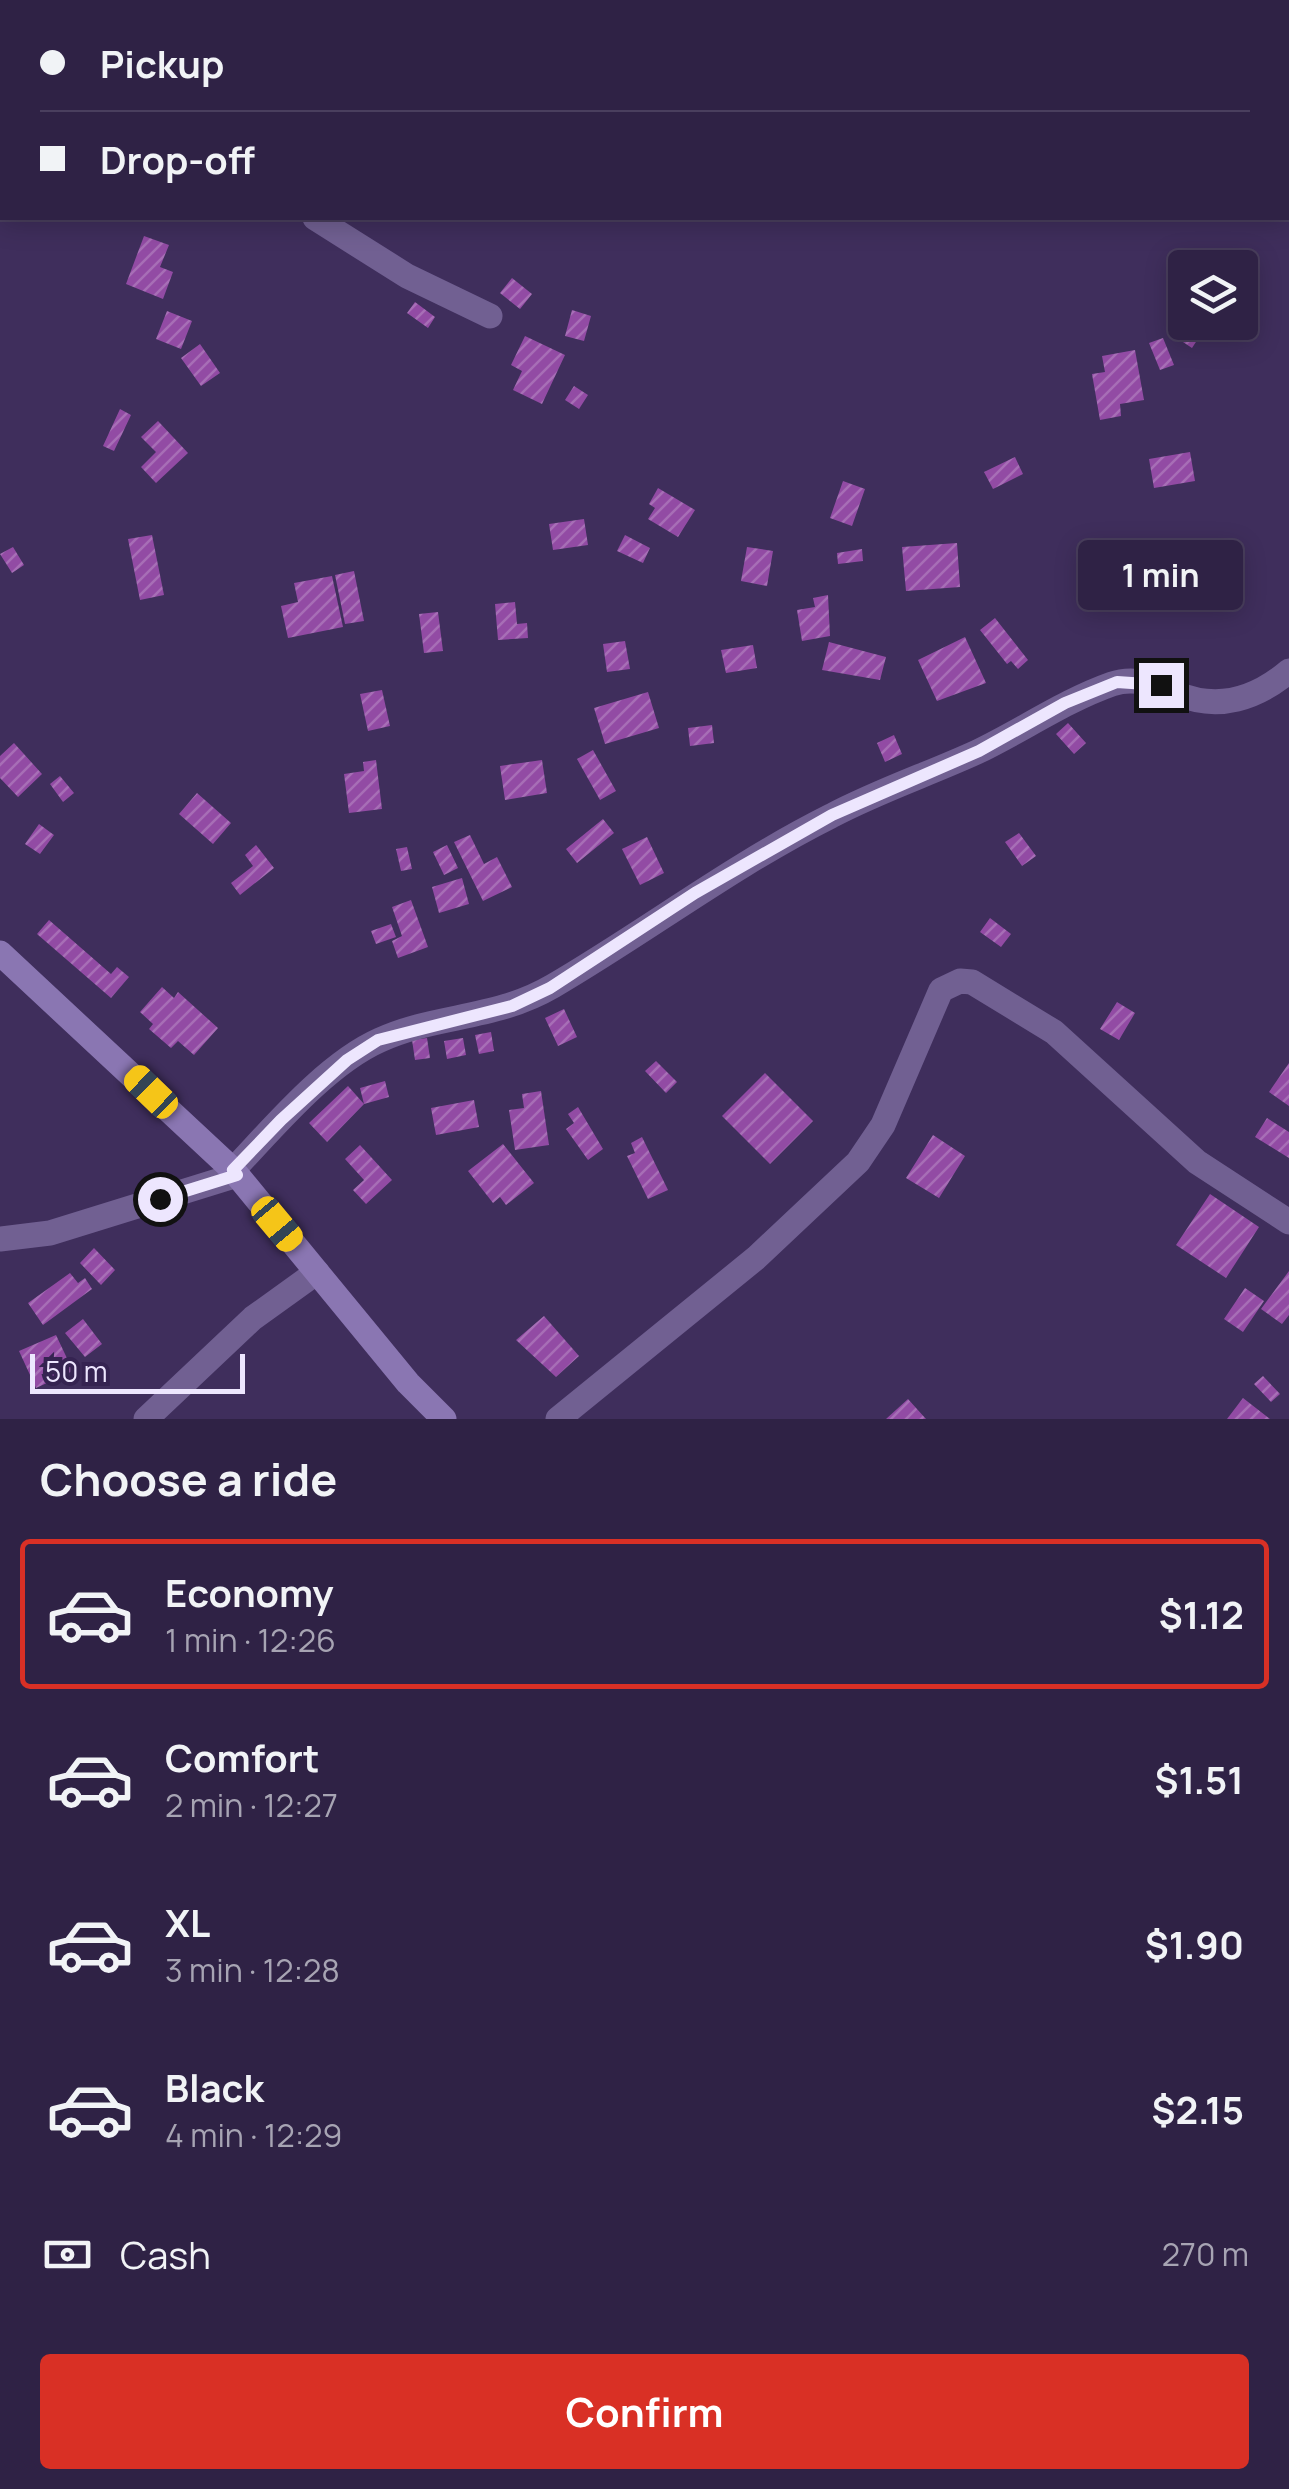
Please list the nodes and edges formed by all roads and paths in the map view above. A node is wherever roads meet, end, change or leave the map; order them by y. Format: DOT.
graph roads {
  1 [pos="318,220"];
  2 [pos="490,316"];
  3 [pos="1289,670"];
  4 [pos="0,953"];
  5 [pos="235,1173"];
  6 [pos="1289,1222"];
  7 [pos="0,1239"];
  8 [pos="317,1272"];
  9 [pos="146,1419"];
  10 [pos="444,1419"];
  11 [pos="558,1419"];
  1 -- 2 [label="street"];
  3 -- 5 [label="street"];
  4 -- 5 [label="street"];
  5 -- 7 [label="street"];
  5 -- 8 [label="street"];
  6 -- 11 [label="street"];
  8 -- 9 [label="street"];
  8 -- 10 [label="street"];
}
